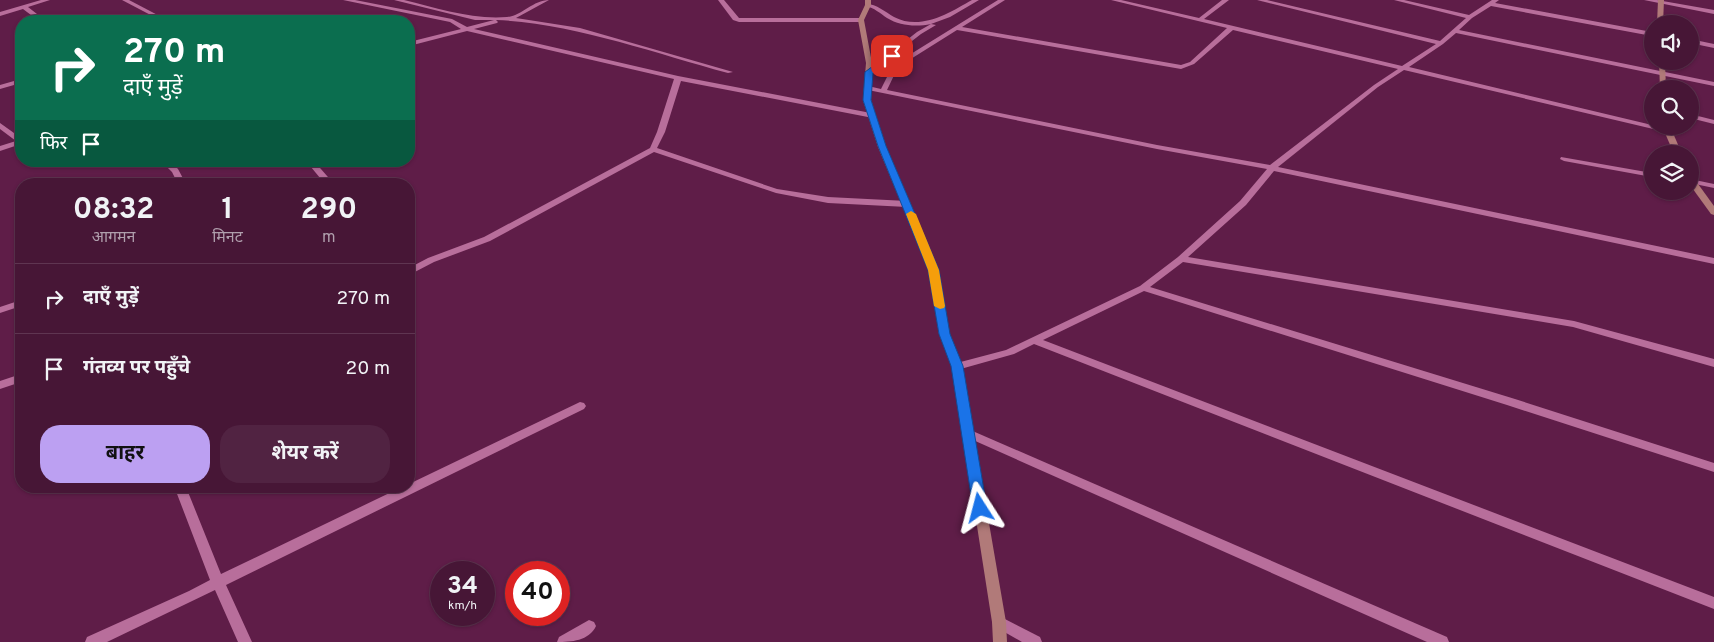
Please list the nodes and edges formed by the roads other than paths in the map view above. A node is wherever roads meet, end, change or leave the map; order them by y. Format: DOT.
graph roads {
  1 [pos="47,0"];
  2 [pos="125,0"];
  3 [pos="346,0"];
  4 [pos="397,0"];
  5 [pos="546,0"];
  6 [pos="721,0"];
  7 [pos="976,0"];
  8 [pos="1002,0"];
  9 [pos="1114,0"];
  10 [pos="1226,0"];
  11 [pos="1260,0"];
  12 [pos="1397,0"];
  13 [pos="1647,0"];
  14 [pos="1661,1"];
  15 [pos="868,2"];
  16 [pos="1494,2"];
  17 [pos="24,7"];
  18 [pos="1714,12"];
  19 [pos="0,14"];
  20 [pos="35,15"];
  21 [pos="154,15"];
  22 [pos="1660,15"];
  23 [pos="1470,17"];
  24 [pos="944,18"];
  25 [pos="510,19"];
  26 [pos="861,20"];
  27 [pos="1200,20"];
  28 [pos="955,28"];
  29 [pos="1231,28"];
  30 [pos="466,29"];
  31 [pos="1456,31"];
  32 [pos="1644,32"];
  33 [pos="415,42"];
  34 [pos="1441,43"];
  35 [pos="1699,43"];
  36 [pos="1714,46"];
  37 [pos="1403,67"];
  38 [pos="1663,70"];
  39 [pos="730,72"];
  40 [pos="869,72"];
  41 [pos="1663,73"];
  42 [pos="678,78"];
  43 [pos="1663,80"];
  44 [pos="15,83"];
  45 [pos="1714,84"];
  46 [pos="0,87"];
  47 [pos="868,88"];
  48 [pos="883,91"];
  49 [pos="872,116"];
  50 [pos="1699,118"];
  51 [pos="1714,122"];
  52 [pos="1644,123"];
  53 [pos="0,125"];
  54 [pos="15,137"];
  55 [pos="15,144"];
  56 [pos="0,149"];
  57 [pos="653,149"];
  58 [pos="1564,158"];
  59 [pos="170,167"];
  60 [pos="315,167"];
  61 [pos="1272,168"];
  62 [pos="1644,173"];
  63 [pos="178,178"];
  64 [pos="325,178"];
  65 [pos="1699,183"];
  66 [pos="1714,186"];
  67 [pos="1699,193"];
  68 [pos="907,204"];
  69 [pos="1714,212"];
  70 [pos="1181,259"];
  71 [pos="1714,261"];
  72 [pos="415,269"];
  73 [pos="1143,288"];
  74 [pos="15,305"];
  75 [pos="0,310"];
  76 [pos="1035,341"];
  77 [pos="1714,363"];
  78 [pos="957,366"];
  79 [pos="15,380"];
  80 [pos="0,385"];
  81 [pos="580,406"];
  82 [pos="968,433"];
  83 [pos="1714,468"];
  84 [pos="415,486"];
  85 [pos="182,493"];
  86 [pos="401,493"];
  87 [pos="218,582"];
  88 [pos="1714,603"];
  89 [pos="999,622"];
  90 [pos="589,626"];
  91 [pos="92,642"];
  92 [pos="245,642"];
  93 [pos="564,642"];
  94 [pos="1000,642"];
  95 [pos="1035,642"];
  96 [pos="1442,642"];
  1 -- 17 [label="street"];
  2 -- 21 [label="street"];
  3 -- 30 [label="street"];
  4 -- 25 [label="street"];
  5 -- 25 [label="street"];
  6 -- 26 [label="street"];
  7 -- 24 [label="street"];
  8 -- 28 [label="street"];
  9 -- 27 [label="street"];
  10 -- 27 [label="street"];
  11 -- 34 [label="street"];
  12 -- 23 [label="street"];
  13 -- 14 [label="street"];
  14 -- 18 [label="street"];
  14 -- 22 [label="street"];
  15 -- 24 [label="street"];
  15 -- 26 [label="street"];
  16 -- 23 [label="street"];
  16 -- 32 [label="street"];
  17 -- 19 [label="street"];
  17 -- 20 [label="street"];
  23 -- 31 [label="street"];
  24 -- 40 [label="street"];
  25 -- 30 [label="street"];
  25 -- 39 [label="street"];
  26 -- 40 [label="street"];
  27 -- 29 [label="street"];
  28 -- 29 [label="street"];
  28 -- 48 [label="street"];
  29 -- 37 [label="street"];
  30 -- 33 [label="street"];
  30 -- 42 [label="street"];
  31 -- 34 [label="street"];
  31 -- 41 [label="street"];
  34 -- 37 [label="street"];
  35 -- 36 [label="street"];
  37 -- 52 [label="street"];
  37 -- 61 [label="street"];
  38 -- 41 [label="street"];
  40 -- 47 [label="street"];
  41 -- 43 [label="street"];
  41 -- 45 [label="street"];
  42 -- 49 [label="street"];
  42 -- 57 [label="street"];
  44 -- 46 [label="street"];
  47 -- 48 [label="street"];
  47 -- 49 [label="street"];
  48 -- 61 [label="street"];
  49 -- 68 [label="street"];
  50 -- 51 [label="street"];
  53 -- 54 [label="street"];
  55 -- 56 [label="street"];
  57 -- 68 [label="street"];
  57 -- 72 [label="street"];
  58 -- 62 [label="street"];
  59 -- 63 [label="street"];
  60 -- 64 [label="street"];
  61 -- 70 [label="street"];
  61 -- 71 [label="street"];
  65 -- 66 [label="street"];
  67 -- 69 [label="street"];
  68 -- 78 [label="street"];
  70 -- 73 [label="street"];
  70 -- 77 [label="street"];
  73 -- 76 [label="street"];
  73 -- 83 [label="street"];
  74 -- 75 [label="street"];
  76 -- 78 [label="street"];
  76 -- 88 [label="street"];
  78 -- 82 [label="street"];
  79 -- 80 [label="street"];
  81 -- 84 [label="street"];
  82 -- 89 [label="street"];
  82 -- 96 [label="street"];
  85 -- 87 [label="street"];
  86 -- 87 [label="street"];
  87 -- 91 [label="street"];
  87 -- 92 [label="street"];
  89 -- 94 [label="street"];
  89 -- 95 [label="street"];
  90 -- 93 [label="street"];
}
